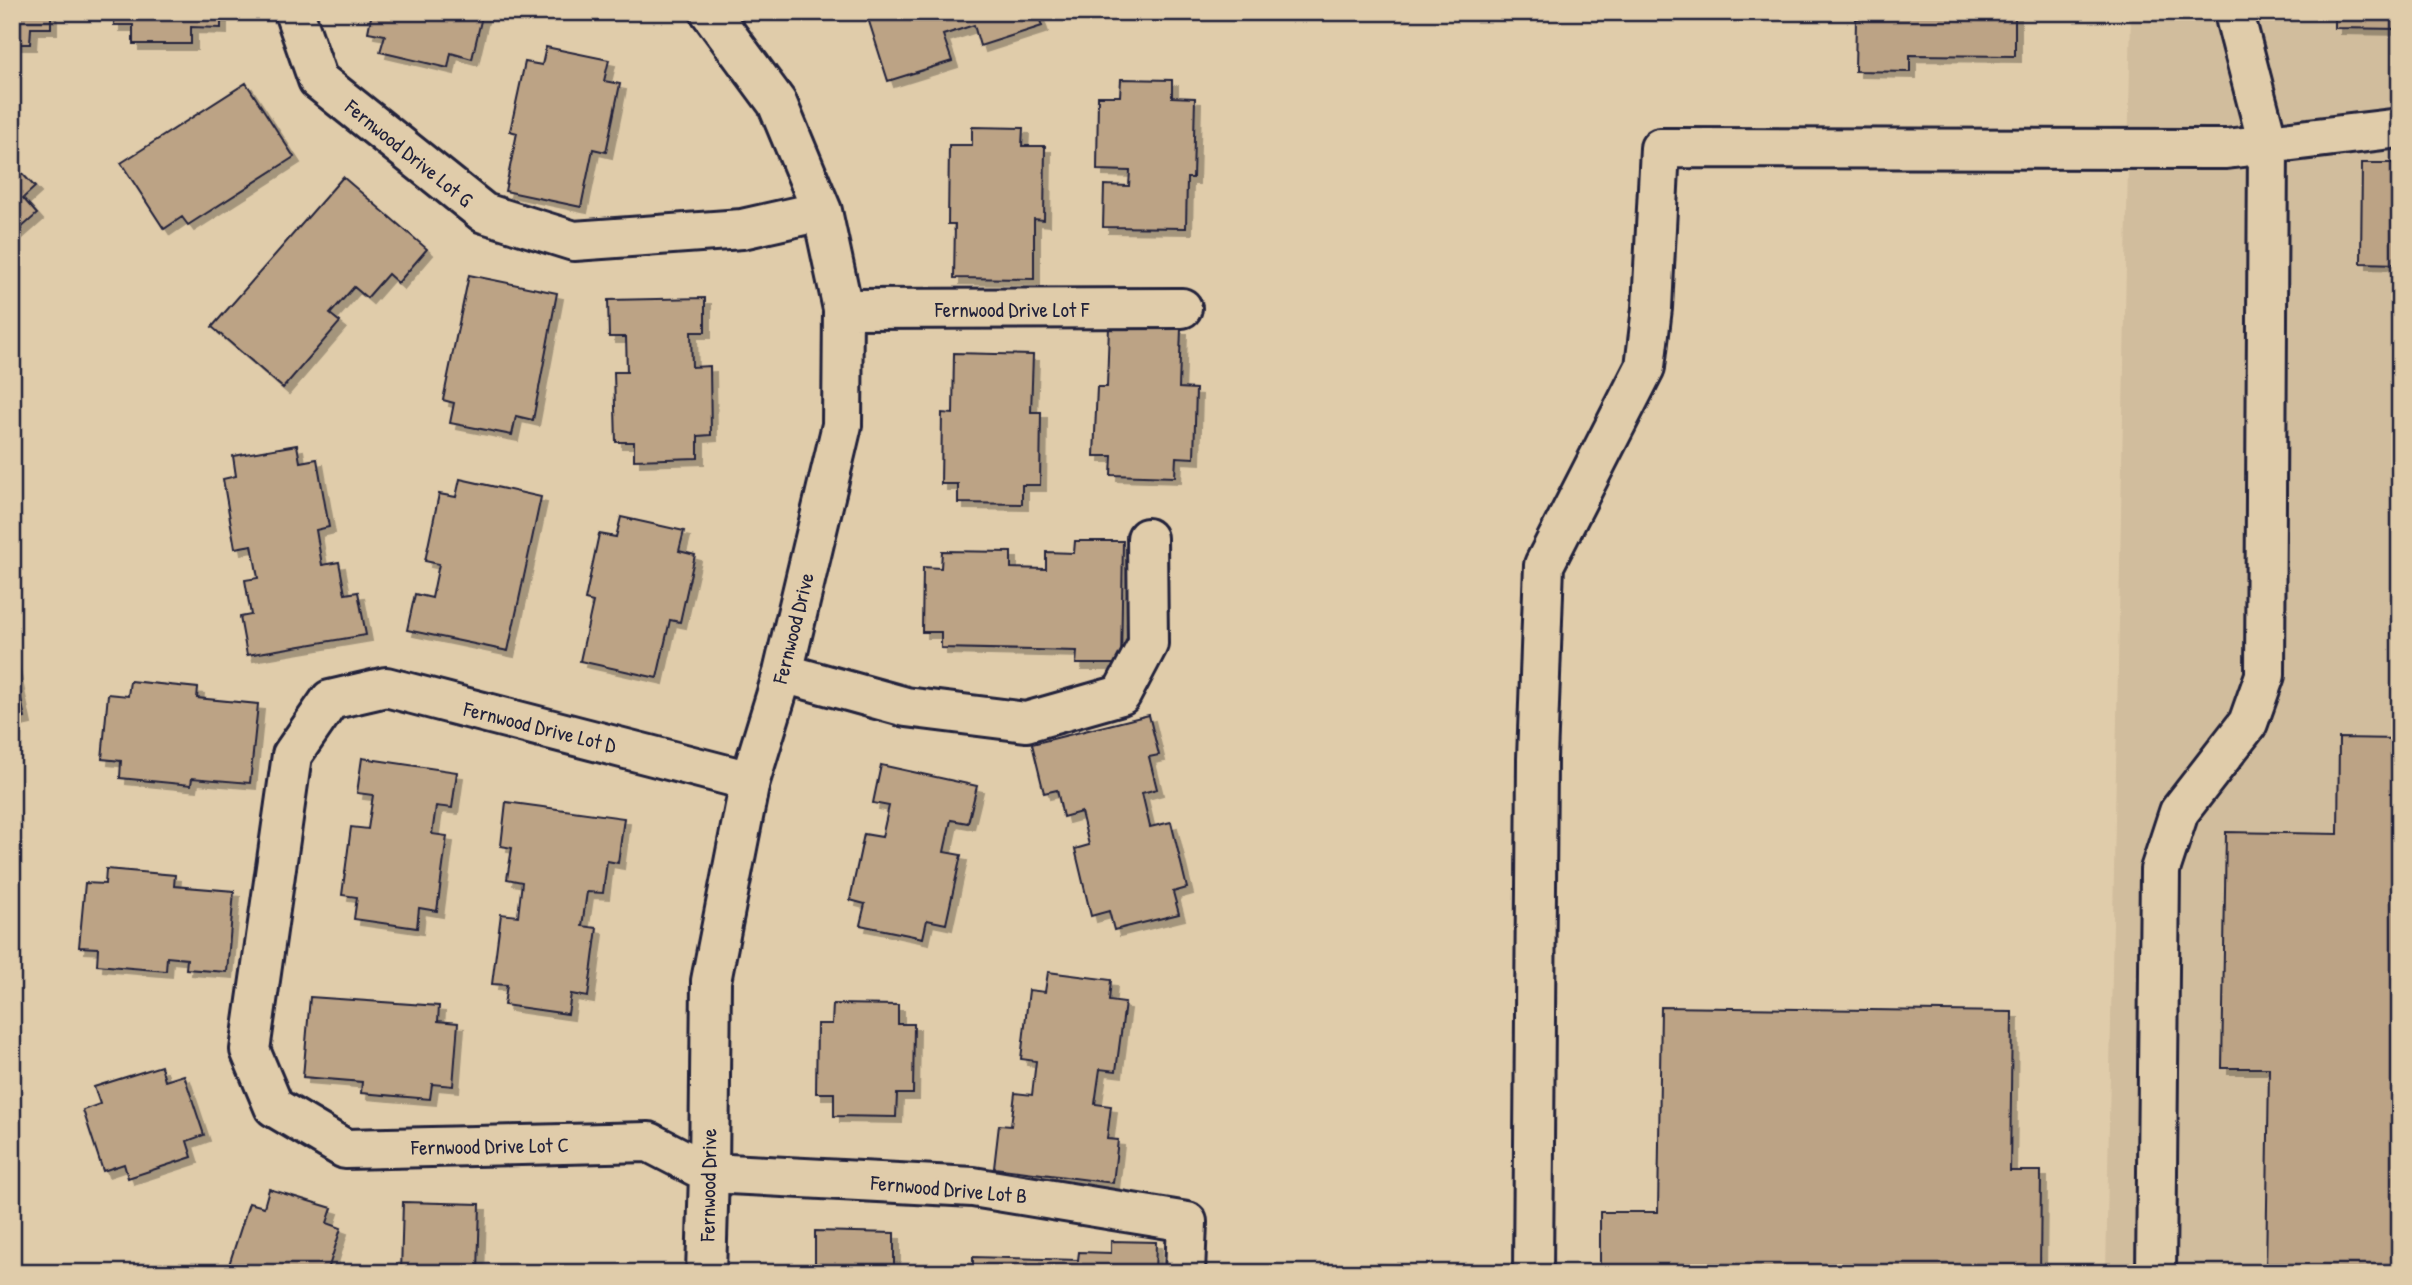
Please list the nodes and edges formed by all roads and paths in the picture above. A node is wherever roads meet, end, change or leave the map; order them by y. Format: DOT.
graph roads {
  1 [pos="294,12"];
  2 [pos="710,12"];
  3 [pos="2236,12"];
  4 [pos="2400,128"];
  5 [pos="2268,144"];
  6 [pos="822,211"];
  7 [pos="1182,308"];
  8 [pos="843,309"];
  9 [pos="1147,538"];
  10 [pos="783,673"];
  11 [pos="750,781"];
  12 [pos="274,1107"];
  13 [pos="709,1173"];
  14 [pos="706,1273"];
  15 [pos="1185,1273"];
  16 [pos="1533,1273"];
  17 [pos="2156,1273"];
  1 -- 6 [label="street, Fernwood Drive Lot G"];
  2 -- 6 [label="street, Fernwood Drive"];
  3 -- 5 [label="street"];
  4 -- 5 [label="street"];
  5 -- 16 [label="street"];
  5 -- 17 [label="street"];
  6 -- 8 [label="street, Fernwood Drive"];
  7 -- 8 [label="street, Fernwood Drive Lot F"];
  8 -- 10 [label="street, Fernwood Drive"];
  9 -- 10 [label="street"];
  10 -- 11 [label="street, Fernwood Drive"];
  11 -- 12 [label="street, Fernwood Drive Lot D"];
  11 -- 13 [label="street, Fernwood Drive"];
  12 -- 13 [label="street, Fernwood Drive Lot C"];
  13 -- 14 [label="street, Fernwood Drive"];
  13 -- 15 [label="street, Fernwood Drive Lot B"];
}
